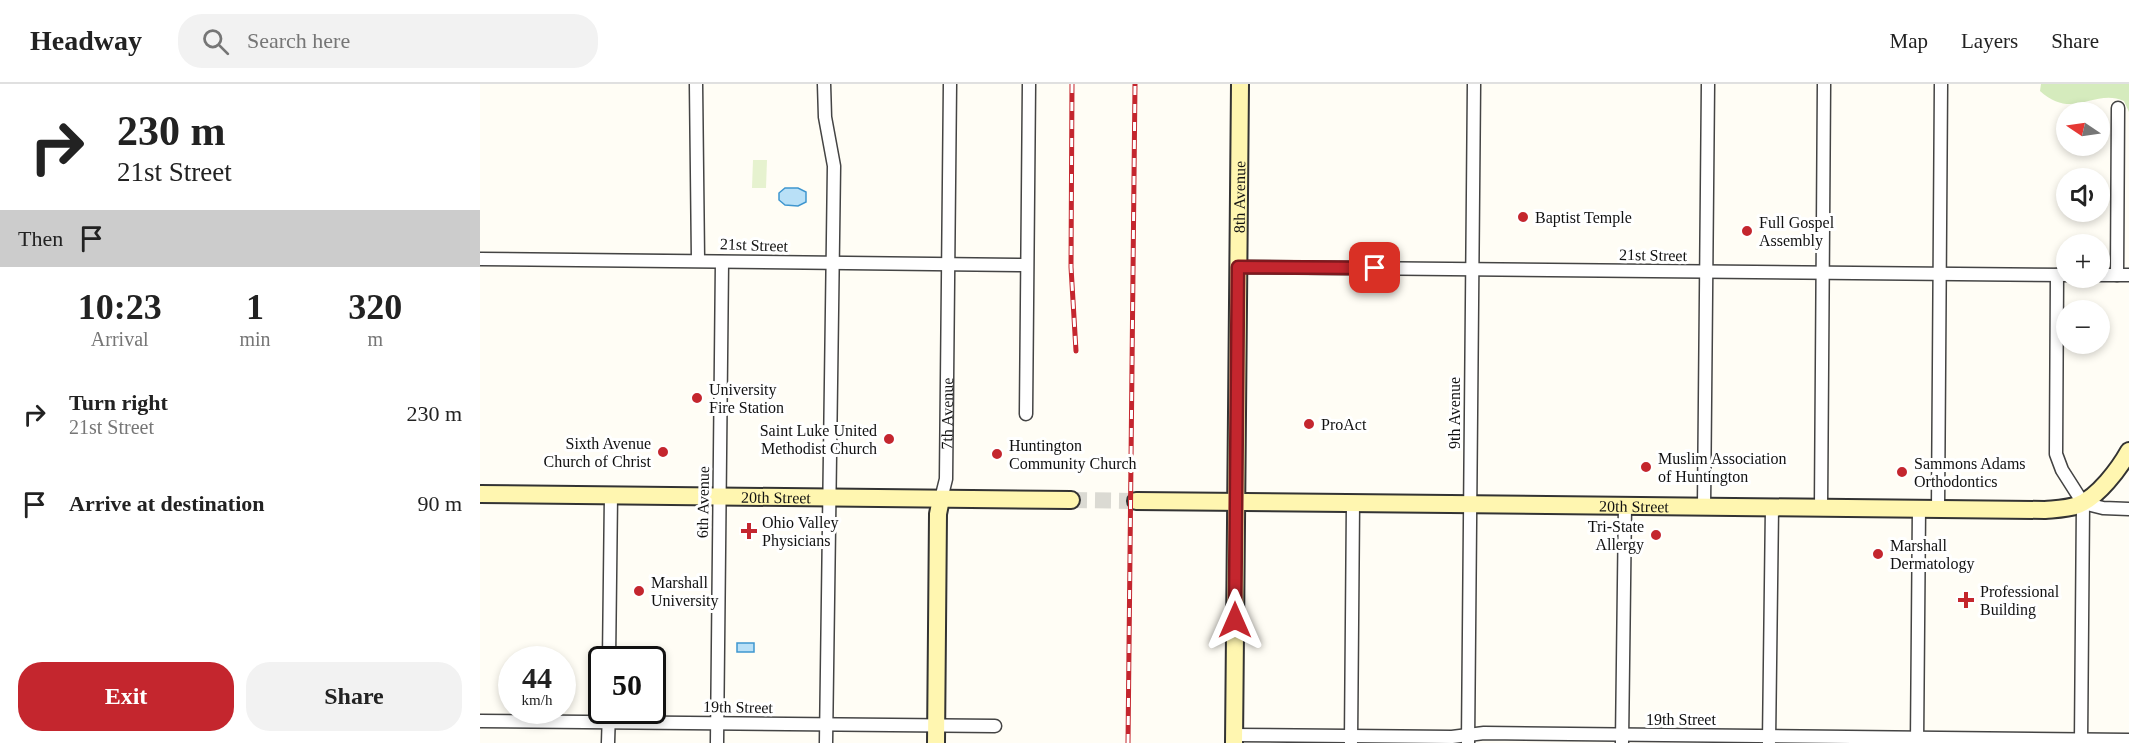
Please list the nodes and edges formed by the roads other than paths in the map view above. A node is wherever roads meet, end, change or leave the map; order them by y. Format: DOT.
graph roads {
  1 [pos="696,84"];
  2 [pos="824,84"];
  3 [pos="950,84"];
  4 [pos="1029,84"];
  5 [pos="1240,84"];
  6 [pos="1474,84"];
  7 [pos="1707,84"];
  8 [pos="1824,84"];
  9 [pos="1941,84"];
  10 [pos="2118,108"];
  11 [pos="2124,173"];
  12 [pos="480,260"];
  13 [pos="698,260"];
  14 [pos="722,262"];
  15 [pos="833,263"];
  16 [pos="948,264"];
  17 [pos="1026,265"];
  18 [pos="1238,267"];
  19 [pos="1472,269"];
  20 [pos="1706,272"];
  21 [pos="1823,273"];
  22 [pos="1940,274"];
  23 [pos="2056,275"];
  24 [pos="2123,275"];
  25 [pos="2062,288"];
  26 [pos="1026,414"];
  27 [pos="2129,451"];
  28 [pos="480,494"];
  29 [pos="611,495"];
  30 [pos="719,496"];
  31 [pos="828,498"];
  32 [pos="941,499"];
  33 [pos="1071,500"];
  34 [pos="1136,501"];
  35 [pos="1236,502"];
  36 [pos="1353,503"];
  37 [pos="2083,503"];
  38 [pos="1470,504"];
  39 [pos="1625,505"];
  40 [pos="1704,506"];
  41 [pos="1772,507"];
  42 [pos="1821,507"];
  43 [pos="1919,508"];
  44 [pos="1938,508"];
  45 [pos="2129,509"];
  46 [pos="609,646"];
  47 [pos="588,718"];
  48 [pos="480,721"];
  49 [pos="666,721"];
  50 [pos="609,724"];
  51 [pos="717,724"];
  52 [pos="826,724"];
  53 [pos="936,726"];
  54 [pos="995,726"];
  55 [pos="1234,739"];
  56 [pos="1468,739"];
  57 [pos="1622,739"];
  58 [pos="1351,740"];
  59 [pos="1769,740"];
  60 [pos="1917,740"];
  61 [pos="2129,740"];
  62 [pos="2081,741"];
  63 [pos="609,743"];
  64 [pos="717,743"];
  65 [pos="826,743"];
  66 [pos="936,743"];
  1 -- 13 [label="street"];
  2 -- 15 [label="street"];
  3 -- 16 [label="street, 7th Avenue"];
  4 -- 17 [label="street"];
  5 -- 18 [label="main road, 8th Avenue"];
  6 -- 19 [label="street, 9th Avenue"];
  7 -- 20 [label="street"];
  8 -- 21 [label="street"];
  9 -- 22 [label="street"];
  10 -- 11 [label="street"];
  11 -- 24 [label="street"];
  12 -- 13 [label="street, 21st Street"];
  13 -- 14 [label="street, 21st Street"];
  14 -- 15 [label="street, 21st Street"];
  14 -- 30 [label="street, 6th Avenue"];
  15 -- 16 [label="street, 21st Street"];
  15 -- 31 [label="street"];
  16 -- 17 [label="street, 21st Street"];
  16 -- 32 [label="street, 7th Avenue"];
  17 -- 26 [label="street"];
  18 -- 19 [label="street, 21st Street"];
  18 -- 35 [label="main road, 8th Avenue"];
  19 -- 20 [label="street, 21st Street"];
  19 -- 38 [label="street, 9th Avenue"];
  20 -- 21 [label="street, 21st Street"];
  20 -- 40 [label="street"];
  21 -- 22 [label="street, 21st Street"];
  21 -- 42 [label="street"];
  22 -- 23 [label="street, 21st Street"];
  22 -- 44 [label="street"];
  25 -- 37 [label="street"];
  27 -- 37 [label="main road"];
  28 -- 29 [label="main road, 20th Street"];
  29 -- 30 [label="main road, 20th Street"];
  29 -- 46 [label="street"];
  30 -- 31 [label="main road, 20th Street"];
  30 -- 51 [label="street, 6th Avenue"];
  31 -- 32 [label="main road, 20th Street"];
  31 -- 52 [label="street"];
  32 -- 33 [label="main road, 20th Street"];
  32 -- 53 [label="main road, 7th Avenue"];
  34 -- 35 [label="main road, 20th Street"];
  35 -- 36 [label="main road, 20th Street"];
  35 -- 55 [label="main road, 8th Avenue"];
  36 -- 38 [label="main road, 20th Street"];
  36 -- 58 [label="street"];
  37 -- 44 [label="main road, 20th Street"];
  37 -- 45 [label="street, 20th Street"];
  37 -- 62 [label="street"];
  38 -- 39 [label="main road, 20th Street"];
  38 -- 56 [label="street, 9th Avenue"];
  39 -- 40 [label="main road, 20th Street"];
  39 -- 57 [label="street"];
  40 -- 41 [label="main road, 20th Street"];
  41 -- 42 [label="main road, 20th Street"];
  41 -- 59 [label="street"];
  42 -- 43 [label="main road, 20th Street"];
  43 -- 44 [label="main road, 20th Street"];
  43 -- 60 [label="street"];
  47 -- 48 [label="street, 19th Street"];
  49 -- 51 [label="street, 19th Street"];
  50 -- 63 [label="street"];
  51 -- 52 [label="street, 19th Street"];
  51 -- 64 [label="street, 6th Avenue"];
  52 -- 53 [label="street, 19th Street"];
  52 -- 65 [label="street"];
  53 -- 54 [label="street, 19th Street"];
  53 -- 66 [label="main road, 7th Avenue"];
  55 -- 58 [label="street, 19th Street"];
  56 -- 57 [label="street, 19th Street"];
  56 -- 58 [label="street, 19th Street"];
  57 -- 59 [label="street, 19th Street"];
  59 -- 60 [label="street, 19th Street"];
  60 -- 62 [label="street, 19th Street"];
  61 -- 62 [label="street, 19th Street"];
}
